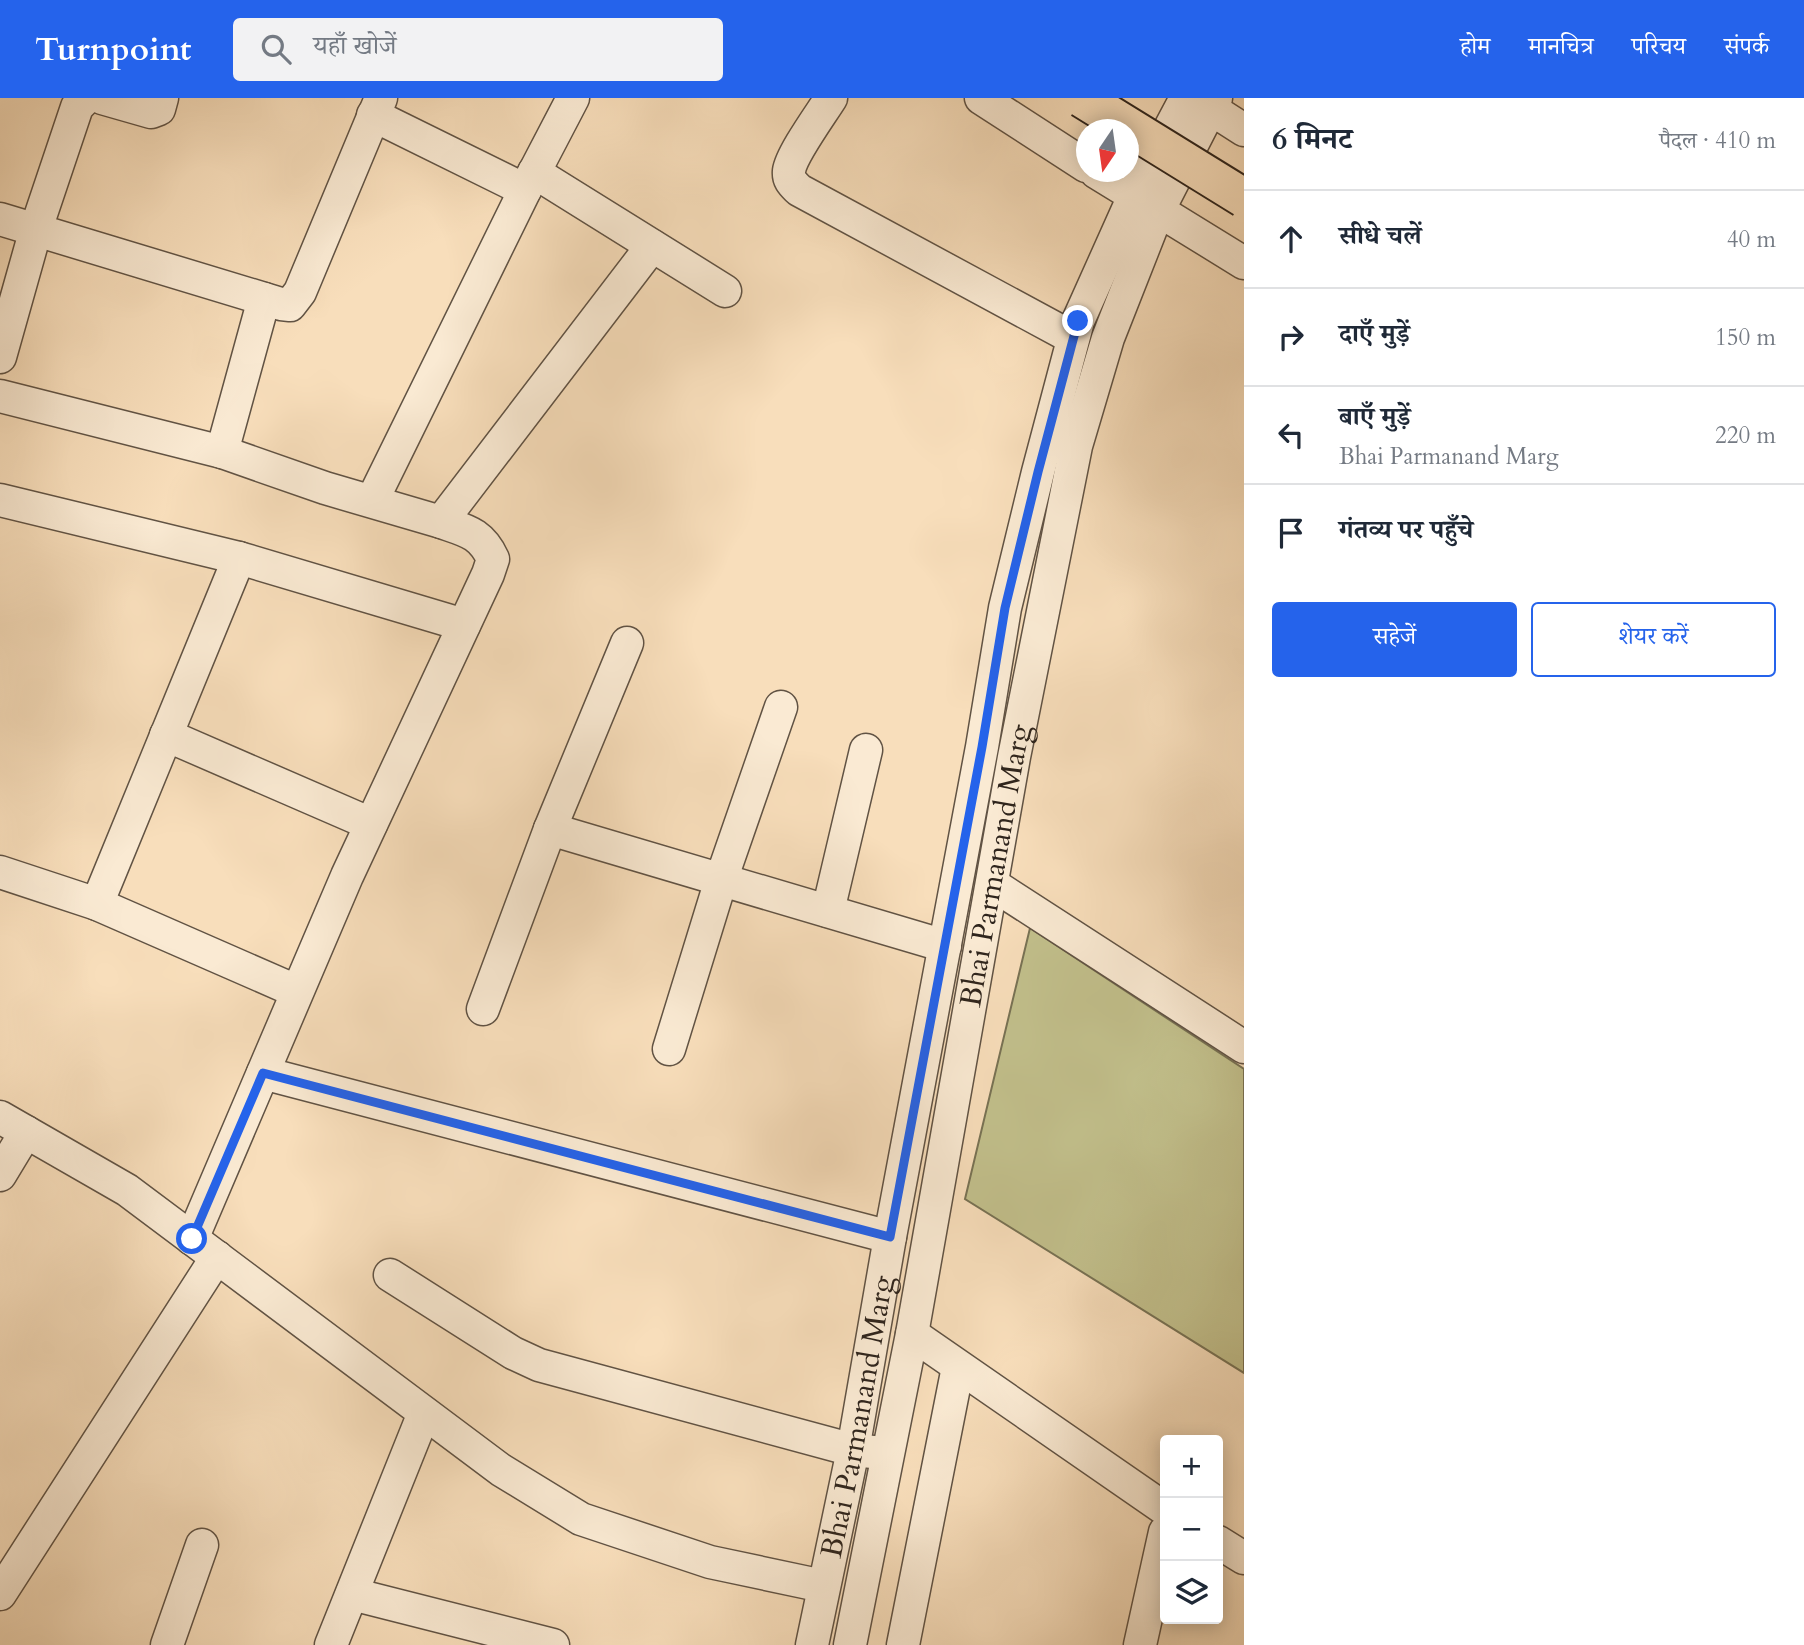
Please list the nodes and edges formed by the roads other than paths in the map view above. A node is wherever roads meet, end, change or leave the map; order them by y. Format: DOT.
graph roads {
  1 [pos="86,98"];
  2 [pos="102,98"];
  3 [pos="162,98"];
  4 [pos="573,98"];
  5 [pos="831,98"];
  6 [pos="981,98"];
  7 [pos="1082,98"];
  8 [pos="1201,101"];
  9 [pos="377,107"];
  10 [pos="1244,130"];
  11 [pos="1076,159"];
  12 [pos="530,181"];
  13 [pos="1112,182"];
  14 [pos="1244,198"];
  15 [pos="1146,204"];
  16 [pos="0,219"];
  17 [pos="36,229"];
  18 [pos="652,246"];
  19 [pos="1244,263"];
  20 [pos="725,291"];
  21 [pos="264,299"];
  22 [pos="1073,338"];
  23 [pos="0,357"];
  24 [pos="0,396"];
  25 [pos="222,452"];
  26 [pos="0,500"];
  27 [pos="372,501"];
  28 [pos="441,522"];
  29 [pos="239,558"];
  30 [pos="464,625"];
  31 [pos="627,643"];
  32 [pos="781,707"];
  33 [pos="166,735"];
  34 [pos="866,750"];
  35 [pos="371,824"];
  36 [pos="550,830"];
  37 [pos="0,872"];
  38 [pos="721,880"];
  39 [pos="992,884"];
  40 [pos="97,904"];
  41 [pos="828,911"];
  42 [pos="945,946"];
  43 [pos="296,992"];
  44 [pos="483,1009"];
  45 [pos="1244,1047"];
  46 [pos="669,1049"];
  47 [pos="263,1073"];
  48 [pos="13,1124"];
  49 [pos="0,1175"];
  50 [pos="890,1237"];
  51 [pos="205,1248"];
  52 [pos="390,1275"];
  53 [pos="912,1334"];
  54 [pos="958,1367"];
  55 [pos="424,1413"];
  56 [pos="853,1450"];
  57 [pos="888,1454"];
  58 [pos="1160,1506"];
  59 [pos="202,1545"];
  60 [pos="1223,1545"];
  61 [pos="1160,1555"];
  62 [pos="1244,1558"];
  63 [pos="822,1586"];
  64 [pos="0,1594"];
  65 [pos="352,1594"];
  66 [pos="167,1645"];
  67 [pos="331,1645"];
  68 [pos="553,1645"];
  69 [pos="812,1645"];
  70 [pos="850,1645"];
  71 [pos="903,1645"];
  72 [pos="1140,1645"];
  1 -- 17 [label="street"];
  2 -- 3 [label="street"];
  4 -- 12 [label="street"];
  5 -- 22 [label="street"];
  6 -- 11 [label="street"];
  7 -- 14 [label="main road, bridge"];
  8 -- 10 [label="street"];
  8 -- 15 [label="street, Bhai Parmanand Marg"];
  9 -- 12 [label="street"];
  9 -- 21 [label="street"];
  12 -- 18 [label="street"];
  12 -- 27 [label="street"];
  13 -- 15 [label="street"];
  15 -- 19 [label="street"];
  15 -- 22 [label="street, Bhai Parmanand Marg"];
  15 -- 39 [label="street, Bhai Parmanand Marg"];
  16 -- 17 [label="street"];
  17 -- 21 [label="street"];
  17 -- 23 [label="street"];
  18 -- 20 [label="street"];
  18 -- 28 [label="street"];
  21 -- 25 [label="street"];
  22 -- 42 [label="street, Bhai Parmanand Marg"];
  24 -- 25 [label="street"];
  25 -- 27 [label="street"];
  26 -- 29 [label="street"];
  27 -- 28 [label="street"];
  28 -- 30 [label="street"];
  29 -- 30 [label="street"];
  29 -- 33 [label="street"];
  30 -- 35 [label="street"];
  31 -- 36 [label="street"];
  32 -- 38 [label="street"];
  33 -- 35 [label="street"];
  33 -- 40 [label="street"];
  34 -- 41 [label="street"];
  35 -- 43 [label="street"];
  36 -- 38 [label="street"];
  36 -- 44 [label="street"];
  37 -- 40 [label="street"];
  38 -- 41 [label="street"];
  38 -- 46 [label="street"];
  39 -- 45 [label="street"];
  39 -- 53 [label="street, Bhai Parmanand Marg"];
  40 -- 43 [label="street"];
  41 -- 42 [label="street"];
  42 -- 50 [label="street, Bhai Parmanand Marg"];
  43 -- 47 [label="street"];
  47 -- 50 [label="street"];
  47 -- 51 [label="street"];
  48 -- 49 [label="street"];
  48 -- 51 [label="street"];
  50 -- 56 [label="street, Bhai Parmanand Marg"];
  51 -- 55 [label="street"];
  51 -- 64 [label="street"];
  52 -- 56 [label="street"];
  53 -- 54 [label="street"];
  53 -- 57 [label="street, Bhai Parmanand Marg"];
  54 -- 58 [label="street"];
  54 -- 71 [label="street"];
  55 -- 63 [label="street"];
  55 -- 65 [label="street"];
  56 -- 57 [label="street"];
  56 -- 63 [label="street, Bhai Parmanand Marg"];
  57 -- 70 [label="street, Bhai Parmanand Marg"];
  59 -- 66 [label="street"];
  60 -- 62 [label="street"];
  61 -- 72 [label="street"];
  63 -- 69 [label="street, Bhai Parmanand Marg"];
  65 -- 67 [label="street"];
  65 -- 68 [label="street"];
}
